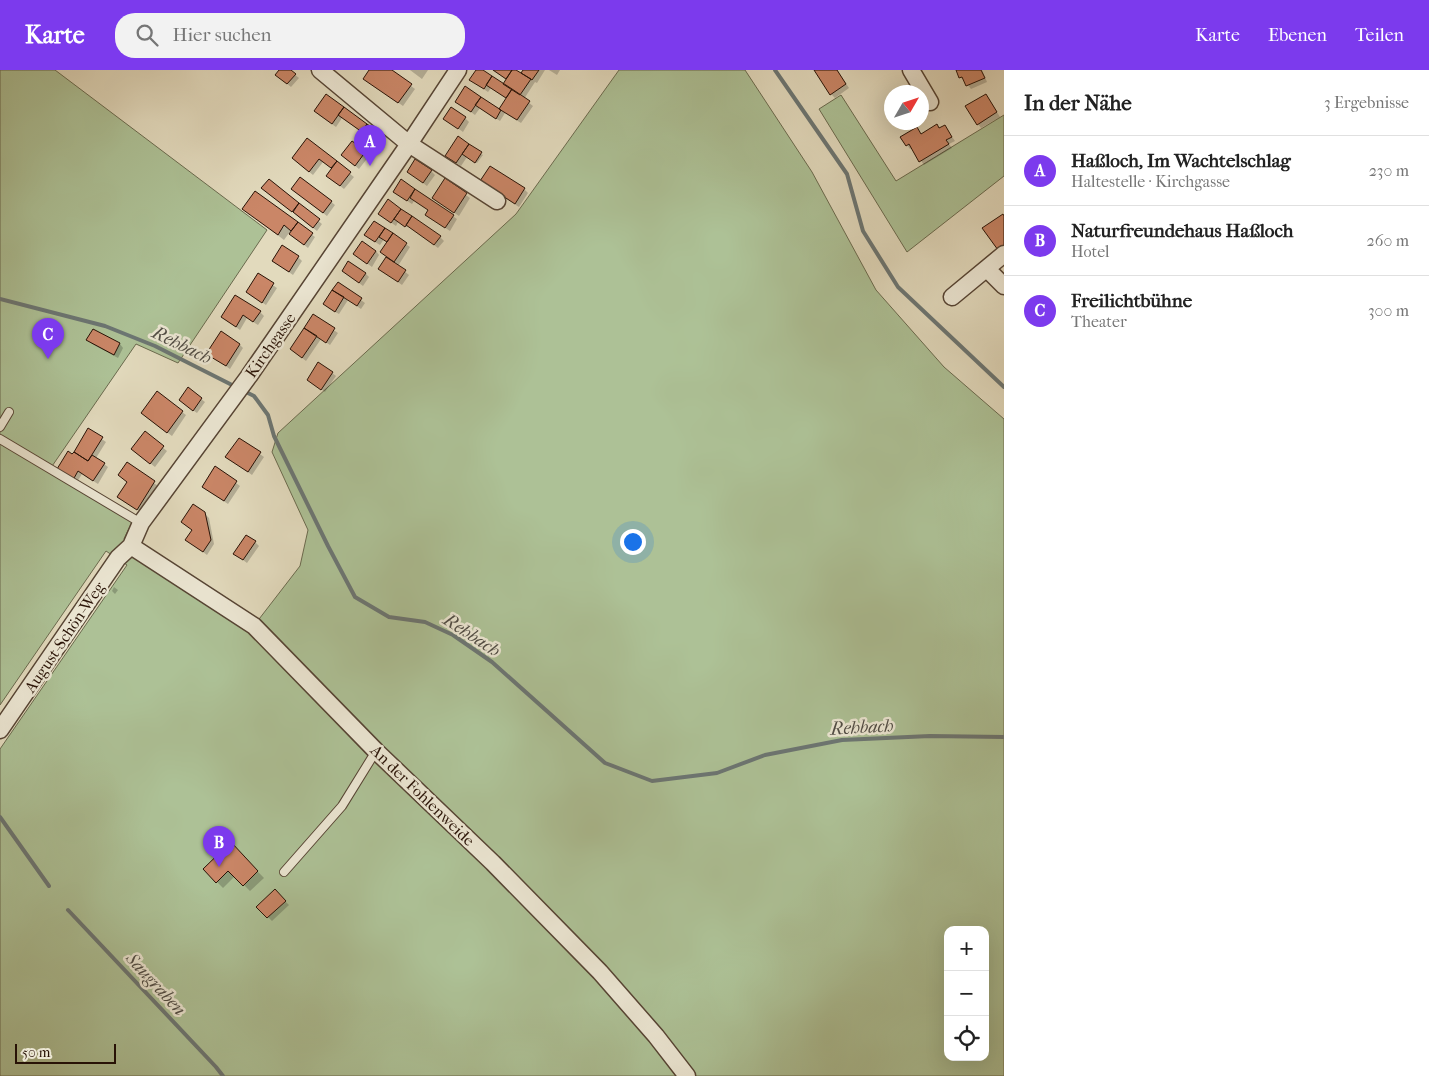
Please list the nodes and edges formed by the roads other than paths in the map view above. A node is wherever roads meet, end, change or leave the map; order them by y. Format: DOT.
graph roads {
  1 [pos="320,70"];
  2 [pos="458,70"];
  3 [pos="911,70"];
  4 [pos="930,102"];
  5 [pos="409,144"];
  6 [pos="497,201"];
  7 [pos="1004,254"];
  8 [pos="987,269"];
  9 [pos="1004,286"];
  10 [pos="952,297"];
  11 [pos="9,412"];
  12 [pos="0,426"];
  13 [pos="0,439"];
  14 [pos="141,523"];
  15 [pos="131,546"];
  16 [pos="0,730"];
  17 [pos="376,751"];
  18 [pos="284,872"];
  19 [pos="687,1076"];
  1 -- 5 [label="street"];
  2 -- 5 [label="street, Kirchgasse"];
  3 -- 4 [label="street"];
  5 -- 6 [label="street"];
  5 -- 14 [label="street, Kirchgasse"];
  7 -- 8 [label="street"];
  8 -- 9 [label="street"];
  8 -- 10 [label="street"];
  11 -- 12 [label="lane"];
  13 -- 14 [label="lane"];
  14 -- 15 [label="street, Kirchgasse"];
  15 -- 16 [label="street, August-Schön-Weg"];
  15 -- 17 [label="street, An der Fohlenweide"];
  17 -- 18 [label="lane"];
  17 -- 19 [label="street, An der Fohlenweide"];
}
